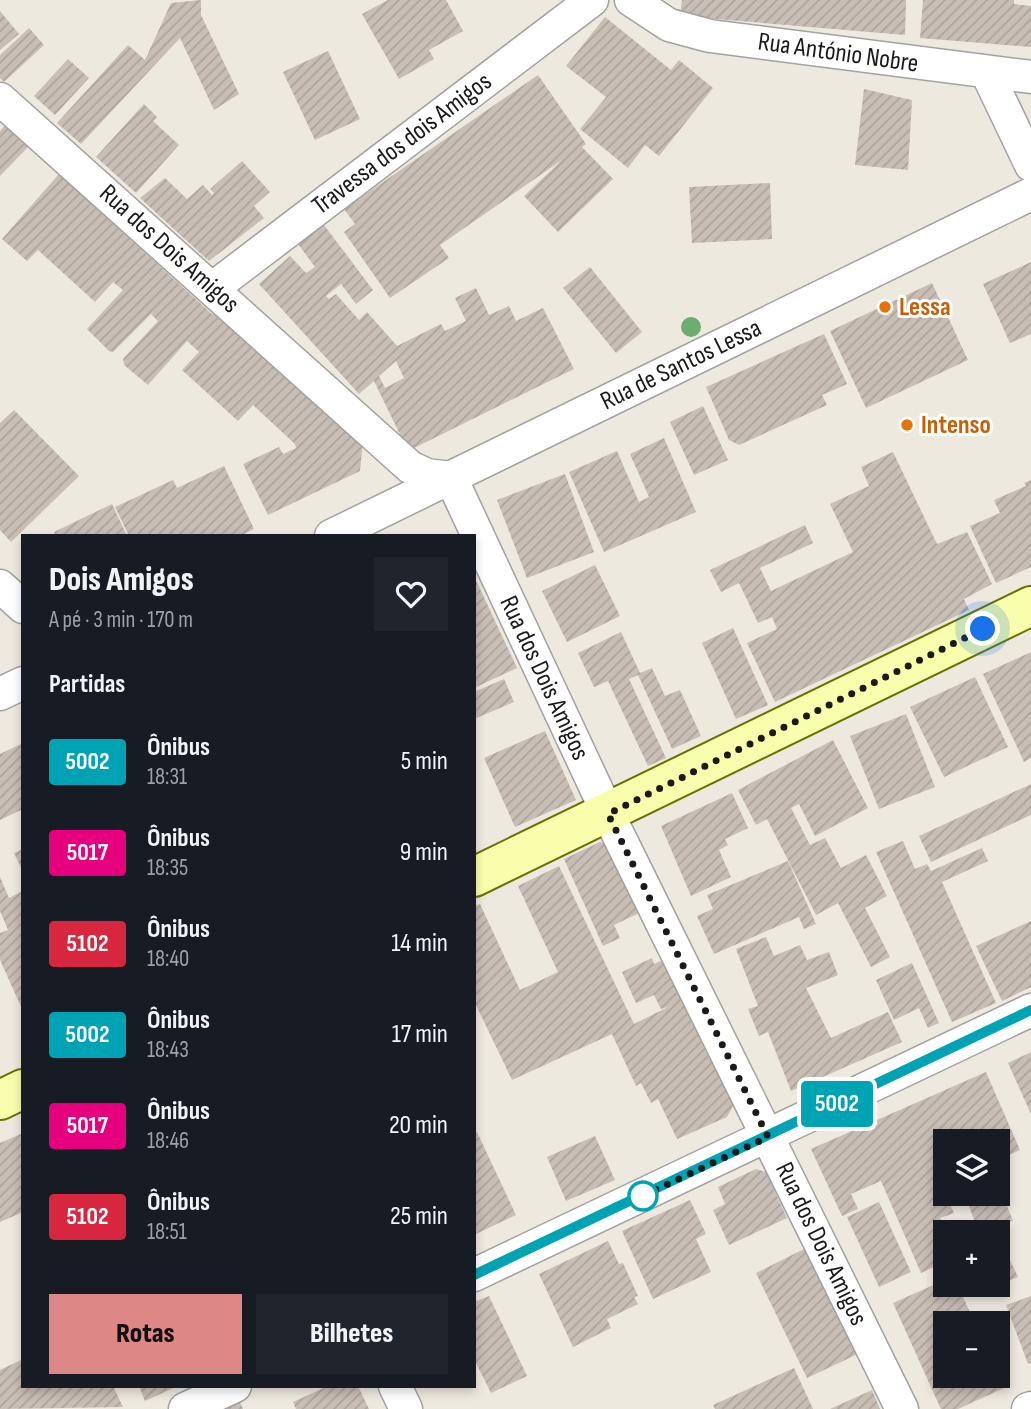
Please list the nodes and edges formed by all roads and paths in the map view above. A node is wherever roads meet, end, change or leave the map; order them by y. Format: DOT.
graph roads {
  1 [pos="592,0"];
  2 [pos="645,4"];
  3 [pos="987,73"];
  4 [pos="1031,76"];
  5 [pos="0,99"];
  6 [pos="1031,165"];
  7 [pos="1031,194"];
  8 [pos="213,288"];
  9 [pos="451,478"];
  10 [pos="335,534"];
  11 [pos="0,586"];
  12 [pos="21,605"];
  13 [pos="1031,606"];
  14 [pos="21,684"];
  15 [pos="0,694"];
  16 [pos="608,814"];
  17 [pos="476,876"];
  18 [pos="1031,1010"];
  19 [pos="21,1091"];
  20 [pos="0,1100"];
  21 [pos="768,1137"];
  22 [pos="476,1274"];
  23 [pos="231,1388"];
  24 [pos="396,1388"];
  25 [pos="185,1409"];
  26 [pos="406,1409"];
  27 [pos="902,1409"];
  1 -- 8 [label="street, Travessa dos dois Amigos"];
  2 -- 3 [label="street, Rua António Nobre"];
  3 -- 4 [label="street, Rua António Nobre"];
  3 -- 6 [label="street"];
  5 -- 8 [label="street, Rua dos Dois Amigos"];
  7 -- 9 [label="street, Rua de Santos Lessa"];
  8 -- 9 [label="street, Rua dos Dois Amigos"];
  9 -- 10 [label="street, Rua de Santos Lessa"];
  9 -- 16 [label="street, Rua dos Dois Amigos"];
  11 -- 12 [label="street"];
  13 -- 16 [label="street"];
  14 -- 15 [label="street"];
  16 -- 17 [label="street"];
  16 -- 21 [label="street, Rua dos Dois Amigos"];
  18 -- 21 [label="street"];
  19 -- 20 [label="street"];
  21 -- 22 [label="street"];
  21 -- 27 [label="street, Rua dos Dois Amigos"];
  23 -- 25 [label="street"];
  24 -- 26 [label="street"];
}
